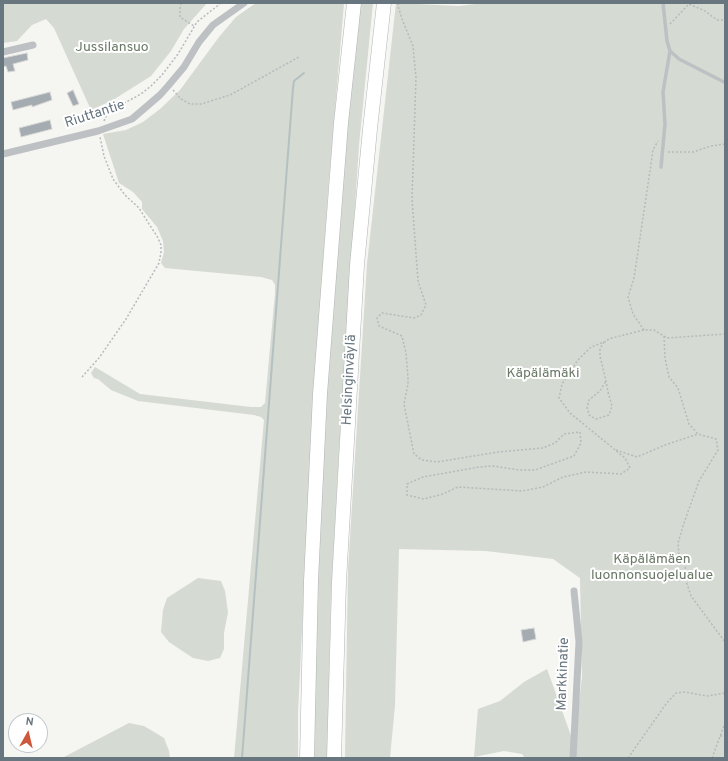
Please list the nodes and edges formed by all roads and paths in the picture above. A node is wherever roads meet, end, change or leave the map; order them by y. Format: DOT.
graph roads {
  1 [pos="181,3"];
  2 [pos="221,3"];
  3 [pos="244,3"];
  4 [pos="354,3"];
  5 [pos="384,3"];
  6 [pos="398,3"];
  7 [pos="663,3"];
  8 [pos="725,20"];
  9 [pos="194,26"];
  10 [pos="666,28"];
  11 [pos="33,45"];
  12 [pos="670,51"];
  13 [pos="3,52"];
  14 [pos="299,57"];
  15 [pos="724,82"];
  16 [pos="168,86"];
  17 [pos="664,128"];
  18 [pos="101,130"];
  19 [pos="725,144"];
  20 [pos="662,153"];
  21 [pos="3,154"];
  22 [pos="661,167"];
  23 [pos="644,330"];
  24 [pos="725,334"];
  25 [pos="664,336"];
  26 [pos="607,341"];
  27 [pos="82,377"];
  28 [pos="606,381"];
  29 [pos="698,434"];
  30 [pos="615,449"];
  31 [pos="574,591"];
  32 [pos="725,642"];
  33 [pos="725,693"];
  34 [pos="725,723"];
  35 [pos="720,736"];
  36 [pos="725,736"];
  37 [pos="307,758"];
  38 [pos="334,758"];
  39 [pos="573,758"];
  40 [pos="628,758"];
  41 [pos="712,758"];
  42 [pos="716,758"];
  1 -- 9 [label="path"];
  2 -- 9 [label="path"];
  3 -- 16 [label="street, Riuttantie"];
  4 -- 37 [label="highway, Helsinginväylä"];
  5 -- 38 [label="highway, Helsinginväylä"];
  6 -- 30 [label="path"];
  7 -- 10 [label="lane"];
  8 -- 10 [label="path"];
  9 -- 18 [label="path"];
  10 -- 12 [label="lane"];
  11 -- 13 [label="street"];
  12 -- 15 [label="lane"];
  12 -- 17 [label="lane"];
  14 -- 16 [label="path"];
  16 -- 18 [label="street, Riuttantie"];
  17 -- 20 [label="lane"];
  17 -- 23 [label="path"];
  18 -- 21 [label="street, Riuttantie"];
  18 -- 27 [label="path"];
  19 -- 20 [label="path"];
  20 -- 22 [label="lane"];
  23 -- 25 [label="path"];
  23 -- 26 [label="path"];
  24 -- 25 [label="path"];
  25 -- 29 [label="path"];
  26 -- 28 [label="path"];
  26 -- 30 [label="path"];
  28 -- 28 [label="path"];
  29 -- 30 [label="path"];
  29 -- 32 [label="path"];
  31 -- 39 [label="street, Markkinatie"];
  33 -- 40 [label="path"];
  34 -- 35 [label="path"];
  35 -- 36 [label="path"];
  35 -- 41 [label="path"];
  41 -- 42 [label="path"];
}
